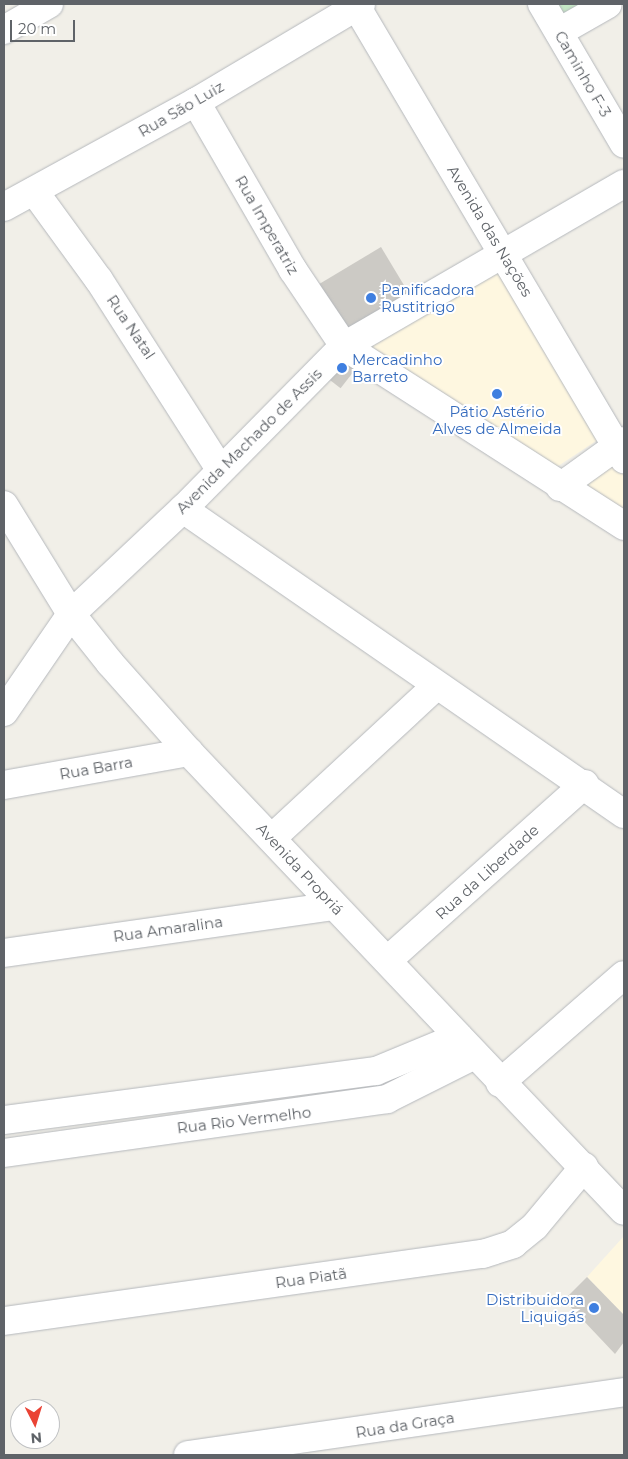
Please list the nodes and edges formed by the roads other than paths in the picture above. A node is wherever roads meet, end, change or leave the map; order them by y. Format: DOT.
graph roads {
  1 [pos="49,4"];
  2 [pos="542,4"];
  3 [pos="608,4"];
  4 [pos="357,5"];
  5 [pos="4,30"];
  6 [pos="559,32"];
  7 [pos="196,102"];
  8 [pos="624,144"];
  9 [pos="624,184"];
  10 [pos="34,191"];
  11 [pos="4,207"];
  12 [pos="504,254"];
  13 [pos="344,346"];
  14 [pos="622,449"];
  15 [pos="220,469"];
  16 [pos="560,487"];
  17 [pos="4,505"];
  18 [pos="183,509"];
  19 [pos="624,526"];
  20 [pos="71,614"];
  21 [pos="436,686"];
  22 [pos="4,712"];
  23 [pos="189,752"];
  24 [pos="4,784"];
  25 [pos="585,784"];
  26 [pos="624,814"];
  27 [pos="272,838"];
  28 [pos="333,906"];
  29 [pos="4,953"];
  30 [pos="388,960"];
  31 [pos="624,975"];
  32 [pos="466,1046"];
  33 [pos="500,1083"];
  34 [pos="4,1120"];
  35 [pos="4,1153"];
  36 [pos="584,1167"];
  37 [pos="620,1195"];
  38 [pos="4,1321"];
  39 [pos="624,1391"];
  40 [pos="188,1455"];
  1 -- 5 [label="street"];
  2 -- 6 [label="street, Caminho F-3"];
  3 -- 6 [label="street"];
  4 -- 7 [label="street, Rua São Luiz"];
  4 -- 12 [label="street, Avenida das Nações"];
  6 -- 8 [label="street, Caminho F-3"];
  7 -- 10 [label="street, Rua São Luiz"];
  7 -- 13 [label="street, Rua Imperatriz"];
  9 -- 12 [label="street, Avenida Machado de Assis"];
  10 -- 11 [label="street, Rua São Luiz"];
  10 -- 15 [label="street, Rua Natal"];
  12 -- 13 [label="street, Avenida Machado de Assis"];
  12 -- 14 [label="street, Avenida das Nações"];
  13 -- 15 [label="street, Avenida Machado de Assis"];
  13 -- 16 [label="street"];
  14 -- 16 [label="street"];
  15 -- 18 [label="street, Avenida Machado de Assis"];
  16 -- 19 [label="street"];
  17 -- 20 [label="street, Avenida Propriá"];
  18 -- 20 [label="street, Avenida Machado de Assis"];
  18 -- 21 [label="street"];
  20 -- 22 [label="street, Avenida Machado de Assis"];
  20 -- 23 [label="street, Avenida Propriá"];
  21 -- 25 [label="street"];
  21 -- 27 [label="street"];
  23 -- 24 [label="street, Rua Barra"];
  23 -- 27 [label="street, Avenida Propriá"];
  25 -- 26 [label="street"];
  25 -- 30 [label="street, Rua da Liberdade"];
  27 -- 28 [label="street, Avenida Propriá"];
  28 -- 29 [label="street, Rua Amaralina"];
  28 -- 30 [label="street, Avenida Propriá"];
  30 -- 32 [label="street, Avenida Propriá"];
  31 -- 33 [label="street"];
  32 -- 33 [label="street, Avenida Propriá"];
  32 -- 34 [label="street, Rua Rio Vermelho"];
  32 -- 35 [label="street, Rua Rio Vermelho"];
  33 -- 36 [label="street, Avenida Propriá"];
  36 -- 37 [label="street, Avenida Propriá"];
  36 -- 38 [label="street, Rua Piatã"];
  39 -- 40 [label="street, Rua da Graça"];
}
